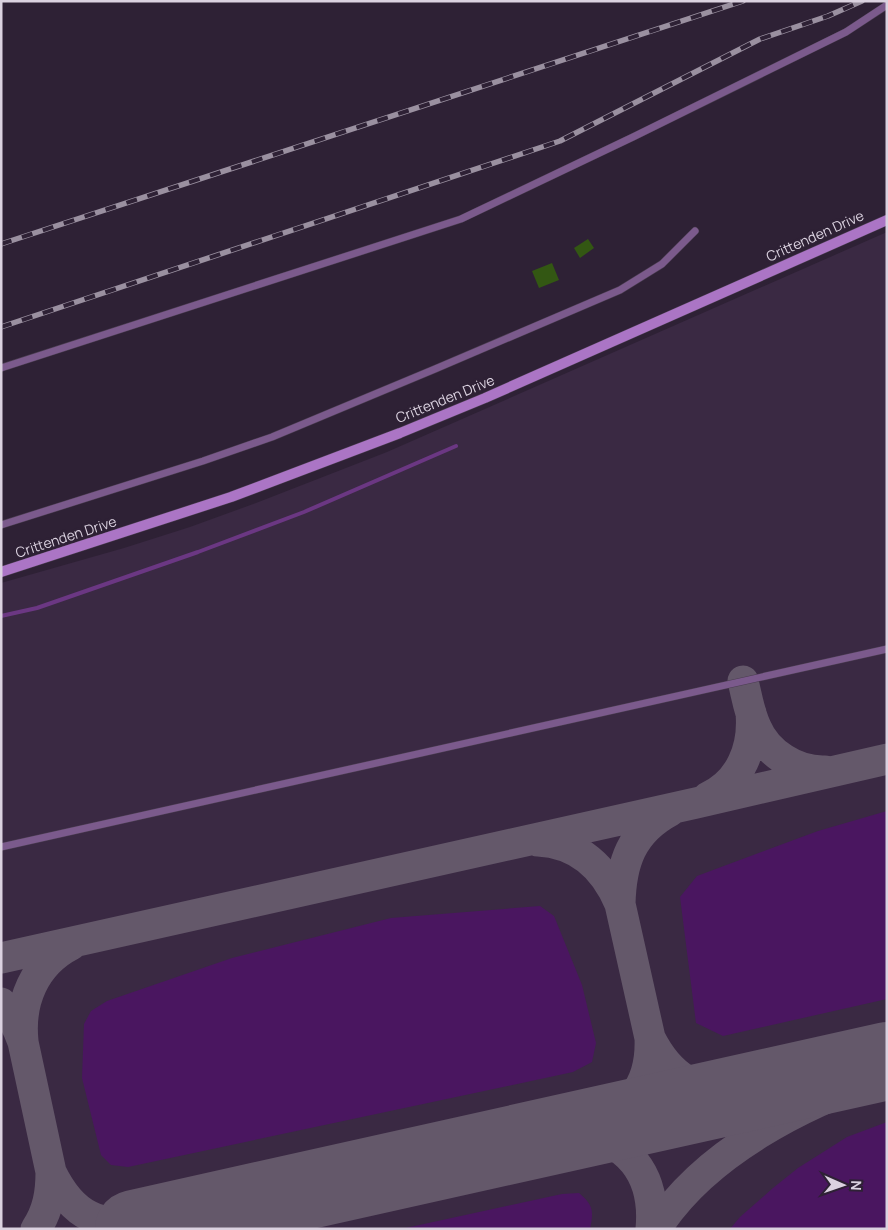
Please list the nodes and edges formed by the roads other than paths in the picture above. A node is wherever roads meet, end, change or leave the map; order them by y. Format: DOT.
graph roads {
  1 [pos="887,5"];
  2 [pos="887,220"];
  3 [pos="695,231"];
  4 [pos="1,368"];
  5 [pos="1,526"];
  6 [pos="1,572"];
  7 [pos="887,649"];
  8 [pos="1,847"];
  1 -- 4 [label="lane"];
  2 -- 6 [label="street, Crittenden Drive"];
  3 -- 5 [label="lane"];
  7 -- 8 [label="lane"];
}
